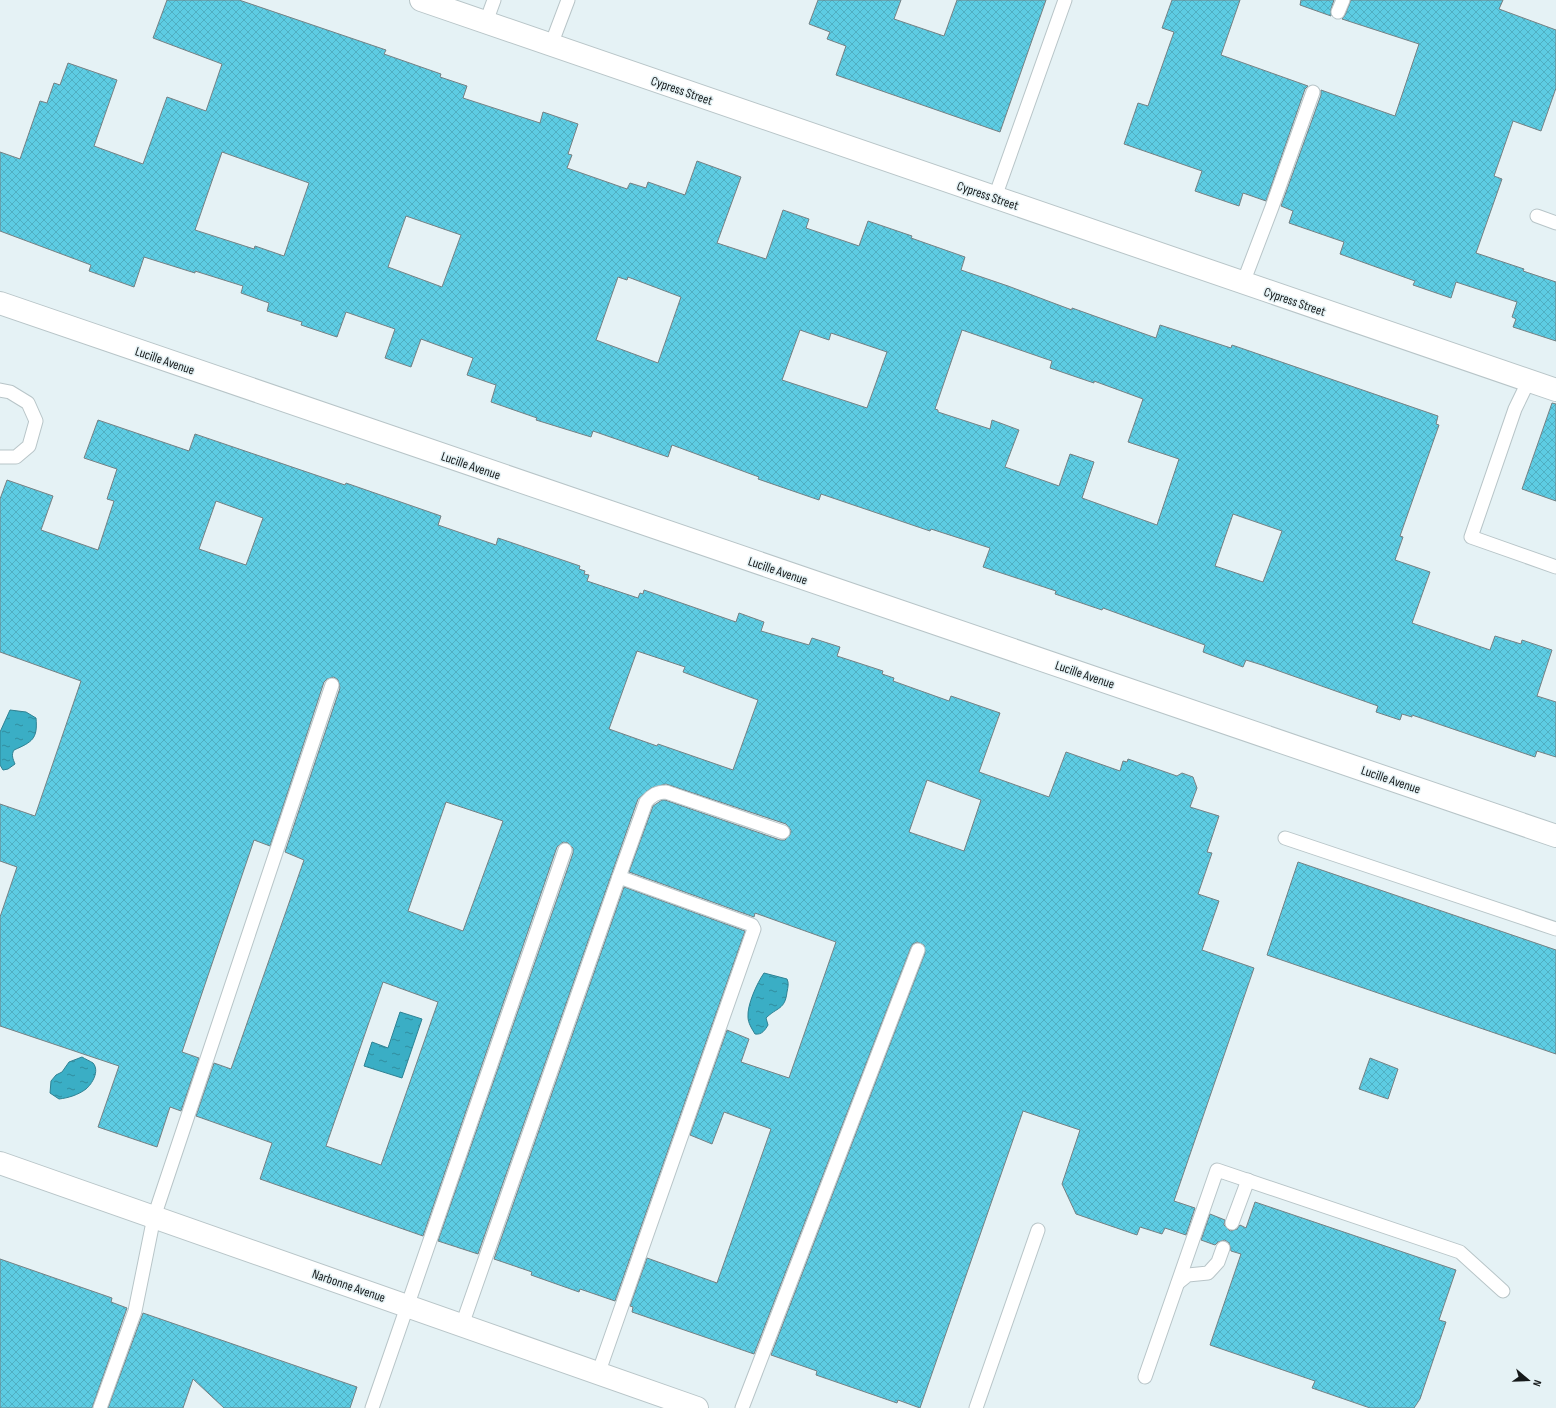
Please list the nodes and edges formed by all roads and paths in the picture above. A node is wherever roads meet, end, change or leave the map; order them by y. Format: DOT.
graph roads {
  1 [pos="421,0"];
  2 [pos="494,0"];
  3 [pos="568,0"];
  4 [pos="1065,0"];
  5 [pos="486,22"];
  6 [pos="551,45"];
  7 [pos="1313,92"];
  8 [pos="995,197"];
  9 [pos="1537,216"];
  10 [pos="1556,223"];
  11 [pos="1243,283"];
  12 [pos="0,304"];
  13 [pos="1529,380"];
  14 [pos="0,390"];
  15 [pos="1556,390"];
  16 [pos="0,457"];
  17 [pos="1556,567"];
  18 [pos="332,685"];
  19 [pos="783,832"];
  20 [pos="1556,836"];
  21 [pos="1284,838"];
  22 [pos="565,850"];
  23 [pos="619,877"];
  24 [pos="1556,929"];
  25 [pos="918,950"];
  26 [pos="0,1163"];
  27 [pos="1248,1180"];
  28 [pos="154,1216"];
  29 [pos="1232,1222"];
  30 [pos="1038,1230"];
  31 [pos="1223,1248"];
  32 [pos="1178,1283"];
  33 [pos="1503,1291"];
  34 [pos="408,1306"];
  35 [pos="462,1325"];
  36 [pos="598,1374"];
  37 [pos="1145,1377"];
  38 [pos="100,1408"];
  39 [pos="372,1408"];
  40 [pos="697,1408"];
  41 [pos="742,1408"];
  42 [pos="976,1408"];
  1 -- 5 [label="street, Cypress Street"];
  2 -- 5 [label="lane"];
  3 -- 6 [label="lane"];
  4 -- 8 [label="lane"];
  5 -- 6 [label="street, Cypress Street"];
  6 -- 8 [label="street, Cypress Street"];
  7 -- 11 [label="lane"];
  8 -- 11 [label="street, Cypress Street"];
  9 -- 10 [label="lane"];
  11 -- 13 [label="street, Cypress Street"];
  12 -- 20 [label="street, Lucille Avenue"];
  13 -- 15 [label="street, Cypress Street"];
  13 -- 17 [label="lane"];
  14 -- 16 [label="lane"];
  18 -- 28 [label="lane"];
  19 -- 23 [label="lane"];
  21 -- 24 [label="lane"];
  22 -- 34 [label="lane"];
  23 -- 35 [label="lane"];
  23 -- 36 [label="lane"];
  25 -- 41 [label="lane"];
  26 -- 28 [label="street, Narbonne Avenue"];
  27 -- 29 [label="lane"];
  27 -- 32 [label="lane"];
  27 -- 33 [label="lane"];
  28 -- 34 [label="street, Narbonne Avenue"];
  28 -- 38 [label="lane"];
  30 -- 42 [label="lane"];
  31 -- 32 [label="lane"];
  32 -- 37 [label="lane"];
  34 -- 35 [label="street, Narbonne Avenue"];
  34 -- 39 [label="lane"];
  35 -- 36 [label="street, Narbonne Avenue"];
  36 -- 40 [label="street, Narbonne Avenue"];
}
